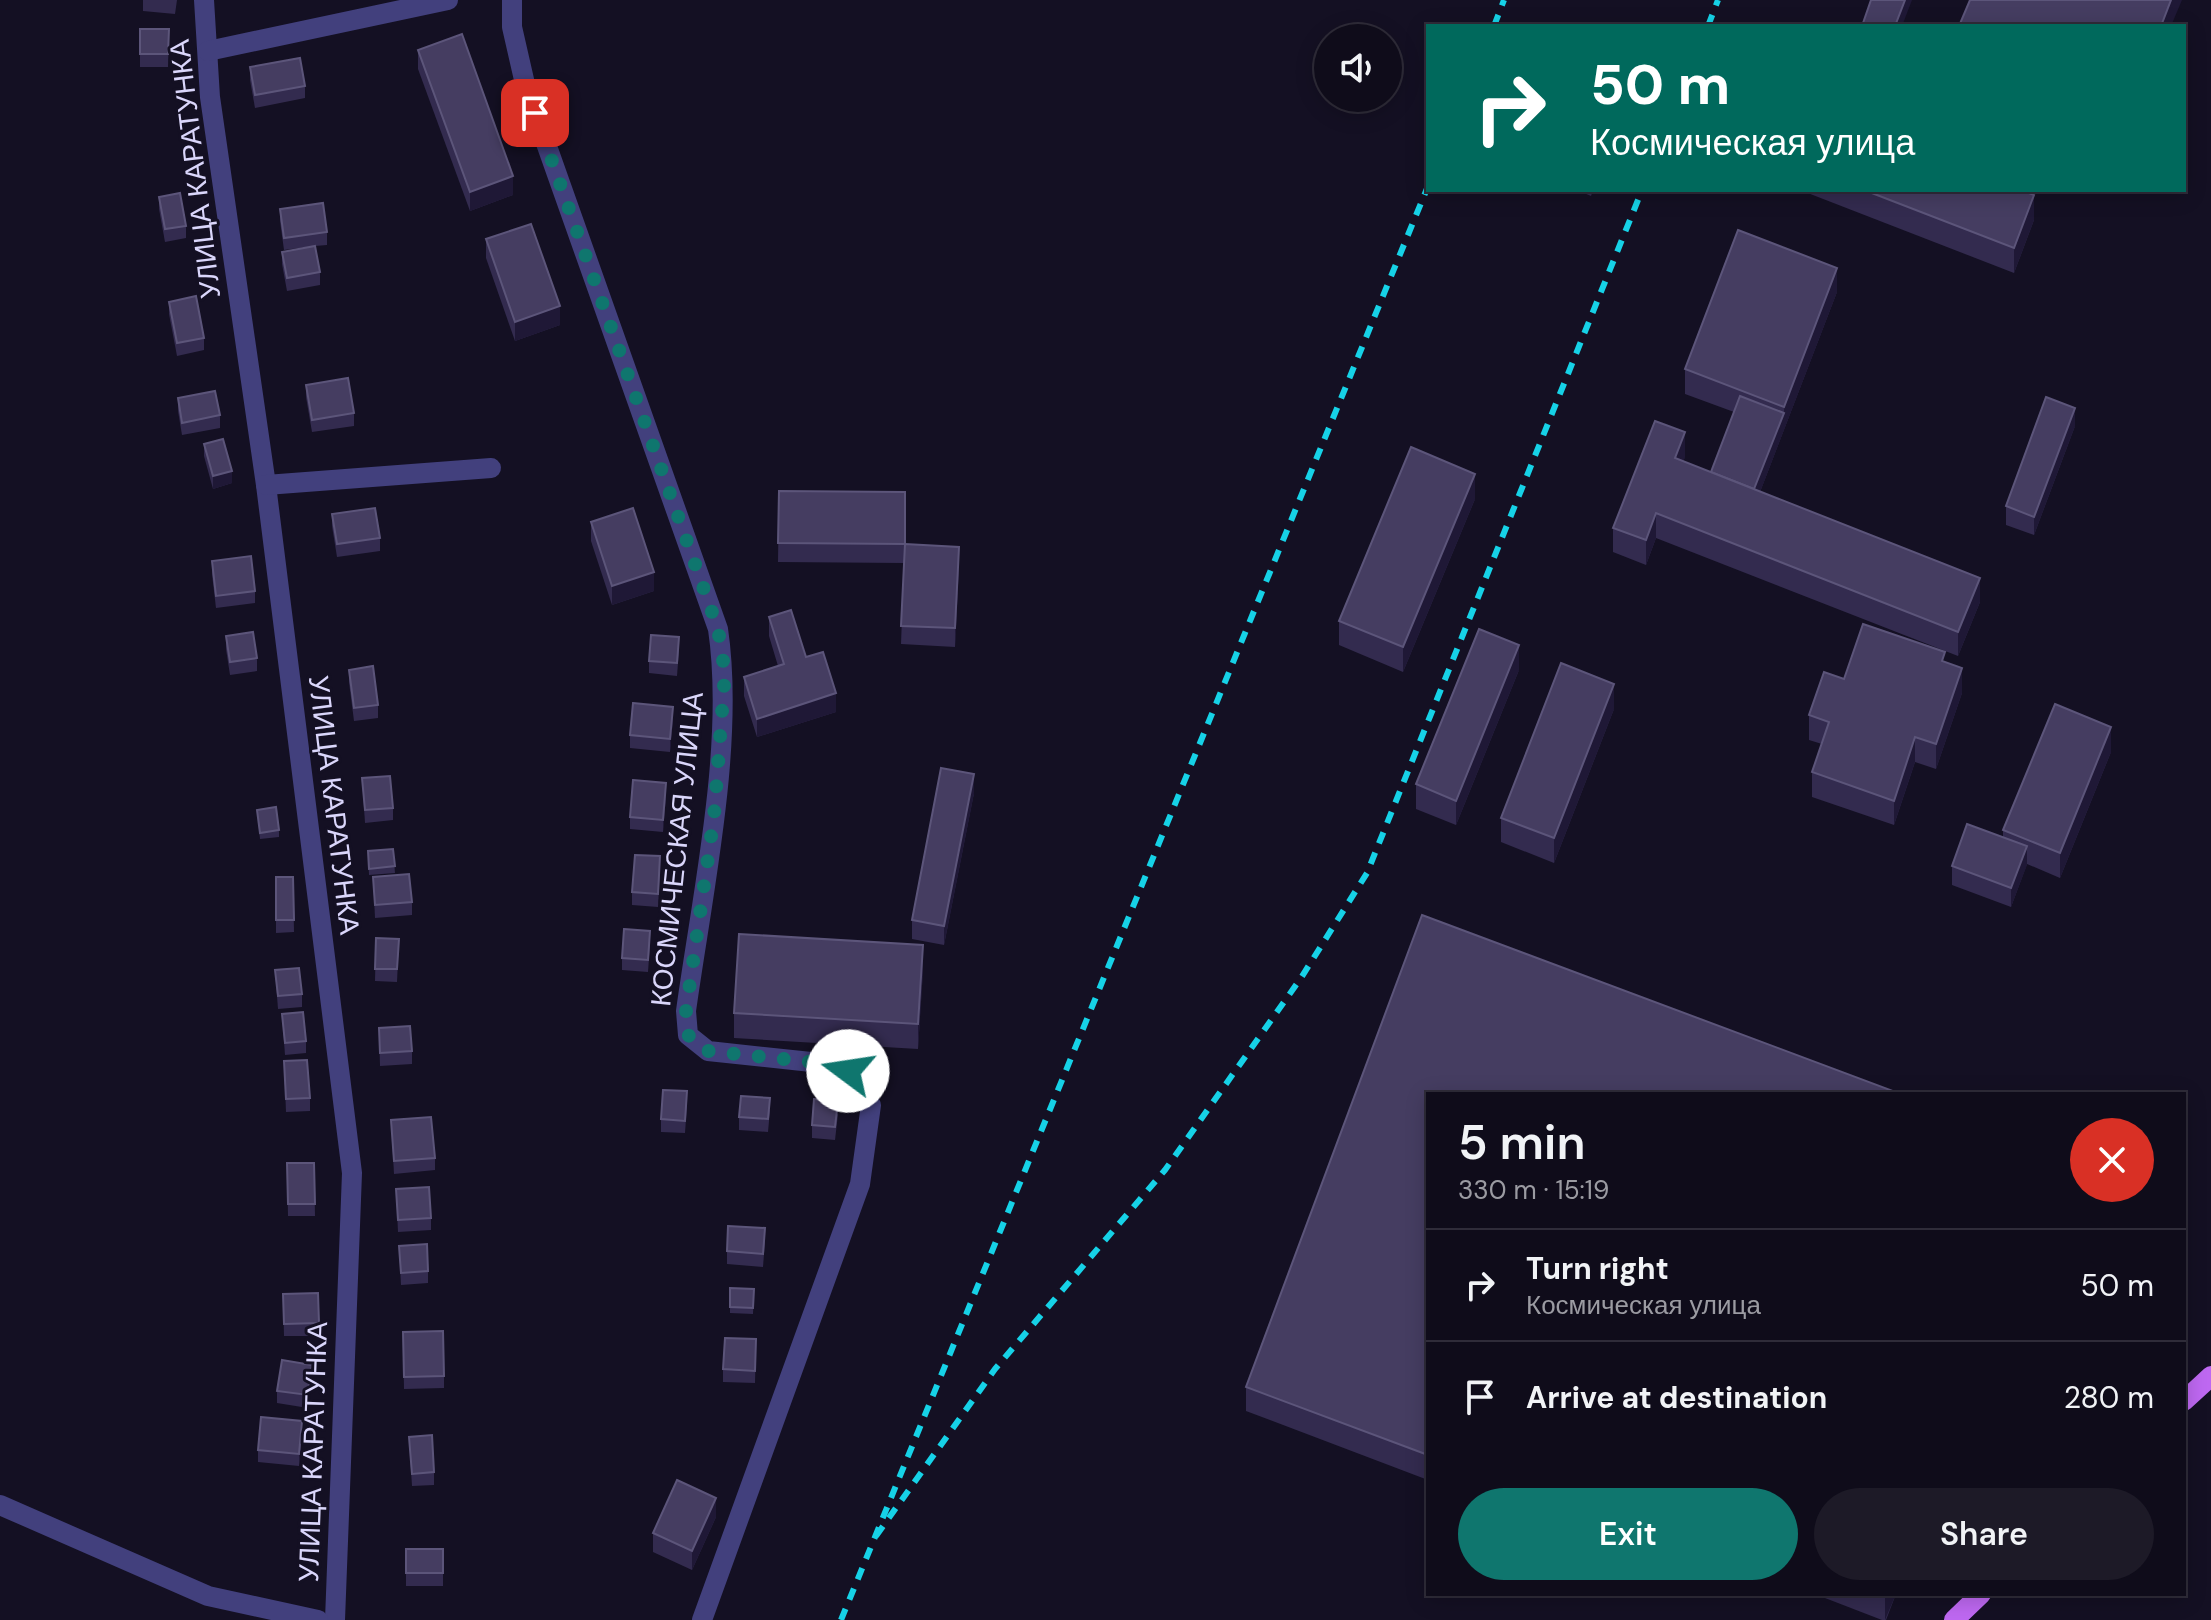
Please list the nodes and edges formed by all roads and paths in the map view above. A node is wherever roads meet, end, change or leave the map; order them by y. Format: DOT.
graph roads {
  1 [pos="204,0"];
  2 [pos="448,0"];
  3 [pos="512,0"];
  4 [pos="208,51"];
  5 [pos="491,468"];
  6 [pos="266,485"];
  7 [pos="2211,1376"];
  8 [pos="2186,1399"];
  9 [pos="0,1505"];
  10 [pos="1979,1596"];
  11 [pos="318,1620"];
  12 [pos="335,1620"];
  13 [pos="702,1620"];
  14 [pos="1954,1620"];
  1 -- 4 [label="street, УЛИЦА КАРАТУНКА"];
  2 -- 4 [label="street"];
  3 -- 13 [label="street, КОСМИЧЕСКАЯ УЛИЦА"];
  4 -- 6 [label="street, УЛИЦА КАРАТУНКА"];
  5 -- 6 [label="street"];
  6 -- 12 [label="street, УЛИЦА КАРАТУНКА"];
  7 -- 8 [label="main road"];
  9 -- 11 [label="street"];
  10 -- 14 [label="main road"];
}
